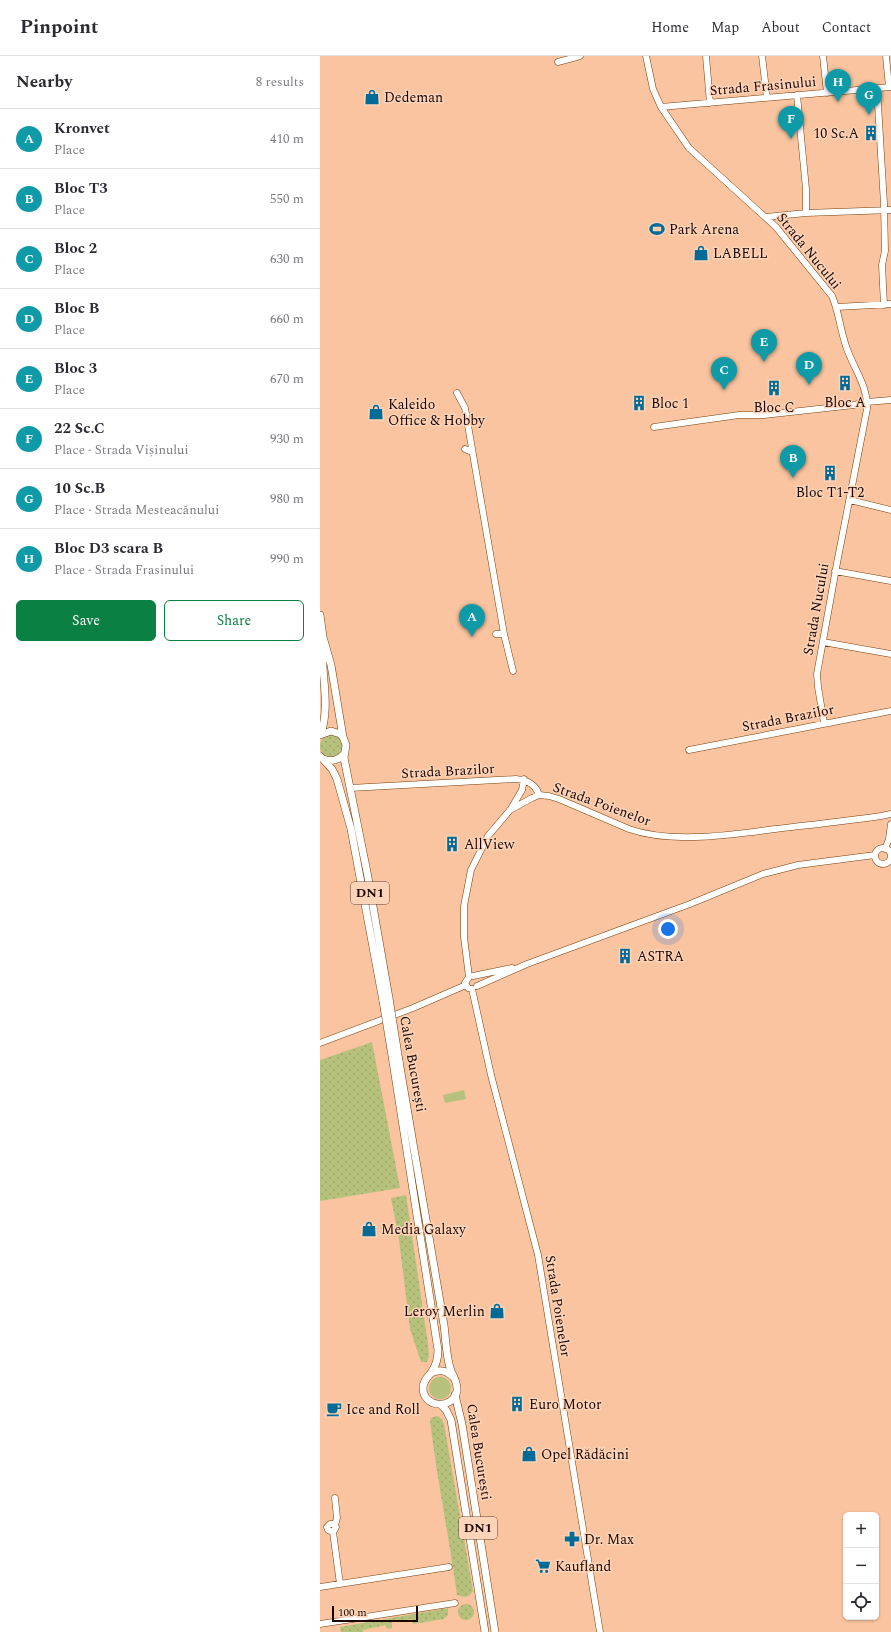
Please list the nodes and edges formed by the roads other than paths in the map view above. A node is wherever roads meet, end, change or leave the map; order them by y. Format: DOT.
graph roads {
  1 [pos="580,56"];
  2 [pos="646,56"];
  3 [pos="706,56"];
  4 [pos="762,56"];
  5 [pos="823,56"];
  6 [pos="886,56"];
  7 [pos="558,62"];
  8 [pos="890,87"];
  9 [pos="877,88"];
  10 [pos="827,93"];
  11 [pos="797,96"];
  12 [pos="767,98"];
  13 [pos="710,103"];
  14 [pos="661,107"];
  15 [pos="884,210"];
  16 [pos="891,210"];
  17 [pos="806,213"];
  18 [pos="766,217"];
  19 [pos="891,304"];
  20 [pos="884,305"];
  21 [pos="837,308"];
  22 [pos="457,393"];
  23 [pos="891,400"];
  24 [pos="867,402"];
  25 [pos="654,428"];
  26 [pos="462,432"];
  27 [pos="469,436"];
  28 [pos="465,449"];
  29 [pos="472,452"];
  30 [pos="850,500"];
  31 [pos="891,510"];
  32 [pos="835,571"];
  33 [pos="891,581"];
  34 [pos="320,615"];
  35 [pos="496,634"];
  36 [pos="504,634"];
  37 [pos="323,637"];
  38 [pos="823,642"];
  39 [pos="891,654"];
  40 [pos="513,671"];
  41 [pos="891,711"];
  42 [pos="824,723"];
  43 [pos="321,735"];
  44 [pos="343,737"];
  45 [pos="689,750"];
  46 [pos="344,754"];
  47 [pos="321,757"];
  48 [pos="524,780"];
  49 [pos="350,788"];
  50 [pos="539,795"];
  51 [pos="510,810"];
  52 [pos="891,814"];
  53 [pos="891,824"];
  54 [pos="885,849"];
  55 [pos="875,855"];
  56 [pos="527,964"];
  57 [pos="471,977"];
  58 [pos="466,985"];
  59 [pos="474,988"];
  60 [pos="386,999"];
  61 [pos="320,1043"];
  62 [pos="396,1062"];
  63 [pos="431,1373"];
  64 [pos="454,1378"];
  65 [pos="455,1395"];
  66 [pos="441,1405"];
  67 [pos="335,1498"];
  68 [pos="449,1567"];
  69 [pos="340,1584"];
  70 [pos="320,1587"];
  71 [pos="455,1603"];
  72 [pos="320,1624"];
  73 [pos="485,1632"];
  74 [pos="495,1632"];
  75 [pos="600,1632"];
  1 -- 7 [label="street"];
  2 -- 14 [label="street, Strada Nucului"];
  3 -- 13 [label="street"];
  4 -- 12 [label="street"];
  5 -- 10 [label="street"];
  6 -- 8 [label="street"];
  8 -- 9 [label="street, Strada Frasinului"];
  9 -- 10 [label="street, Strada Frasinului"];
  9 -- 15 [label="street"];
  10 -- 11 [label="street, Strada Frasinului"];
  11 -- 12 [label="street, Strada Frasinului"];
  11 -- 17 [label="street"];
  12 -- 13 [label="street, Strada Frasinului"];
  13 -- 14 [label="street, Strada Frasinului"];
  14 -- 18 [label="street, Strada Nucului"];
  15 -- 16 [label="street"];
  15 -- 17 [label="street"];
  15 -- 20 [label="street"];
  17 -- 18 [label="street"];
  18 -- 21 [label="street, Strada Nucului"];
  19 -- 20 [label="street"];
  20 -- 21 [label="street"];
  21 -- 24 [label="street, Strada Nucului"];
  22 -- 27 [label="street"];
  23 -- 24 [label="street"];
  24 -- 25 [label="street"];
  24 -- 30 [label="street, Strada Nucului"];
  26 -- 27 [label="street"];
  27 -- 29 [label="street"];
  28 -- 29 [label="street"];
  29 -- 36 [label="street"];
  30 -- 31 [label="street"];
  30 -- 32 [label="street, Strada Nucului"];
  32 -- 33 [label="street"];
  32 -- 38 [label="street, Strada Nucului"];
  34 -- 37 [label="main road, Calea București / DN1"];
  35 -- 36 [label="street"];
  36 -- 40 [label="street"];
  37 -- 43 [label="main road, Calea București / DN1"];
  37 -- 44 [label="main road, Calea București / DN1"];
  38 -- 39 [label="street"];
  38 -- 42 [label="street, Strada Nucului"];
  41 -- 42 [label="street, Strada Brazilor"];
  42 -- 45 [label="street, Strada Brazilor"];
  43 -- 44 [label="main road, Calea București / DN1"];
  44 -- 46 [label="main road, Calea București / DN1"];
  46 -- 47 [label="main road, Calea București / DN1"];
  46 -- 49 [label="main road, Calea București / DN1"];
  47 -- 60 [label="main road, Calea București / DN1"];
  48 -- 49 [label="street, Strada Brazilor"];
  48 -- 50 [label="street"];
  48 -- 51 [label="street"];
  49 -- 60 [label="main road, Calea București / DN1"];
  50 -- 51 [label="street, Strada Poienelor"];
  50 -- 52 [label="street, Strada Poienelor"];
  51 -- 57 [label="street, Strada Poienelor"];
  53 -- 54 [label="street"];
  54 -- 55 [label="street"];
  54 -- 55 [label="street"];
  55 -- 56 [label="street"];
  56 -- 57 [label="street"];
  56 -- 59 [label="street"];
  57 -- 58 [label="street, Strada Poienelor"];
  57 -- 59 [label="street, Strada Poienelor"];
  58 -- 59 [label="street"];
  58 -- 61 [label="street"];
  59 -- 75 [label="street, Strada Poienelor"];
  60 -- 62 [label="main road, Calea București / DN1, bridge"];
  62 -- 63 [label="main road, Calea București / DN1"];
  62 -- 64 [label="main road, Calea București / DN1"];
  63 -- 64 [label="main road"];
  63 -- 66 [label="main road, Calea București / DN1"];
  64 -- 65 [label="main road, Calea București / DN1"];
  65 -- 66 [label="main road, Calea București"];
  65 -- 74 [label="main road, Calea București / DN1"];
  66 -- 73 [label="main road, Calea București / DN1"];
  67 -- 69 [label="street"];
  68 -- 69 [label="street"];
  69 -- 70 [label="street"];
  71 -- 72 [label="street"];
}
